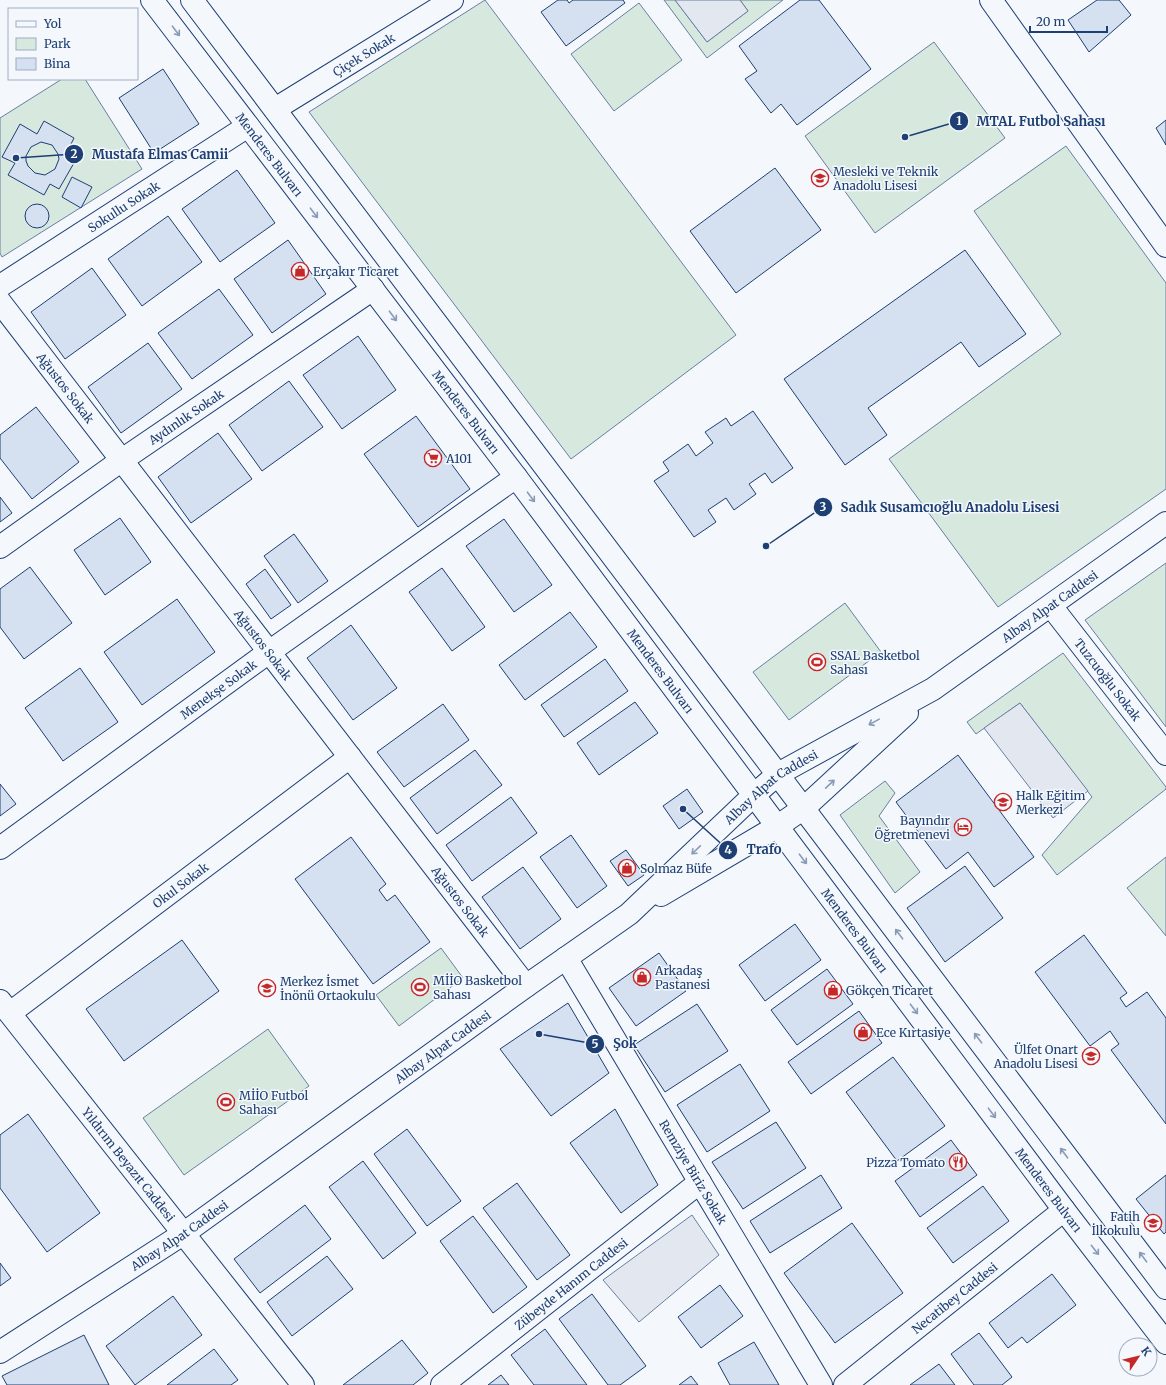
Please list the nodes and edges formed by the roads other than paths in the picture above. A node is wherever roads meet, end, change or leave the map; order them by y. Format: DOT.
graph roads {
  1 [pos="152,0"];
  2 [pos="192,0"];
  3 [pos="452,0"];
  4 [pos="991,0"];
  5 [pos="275,109"];
  6 [pos="248,126"];
  7 [pos="1166,246"];
  8 [pos="0,286"];
  9 [pos="373,289"];
  10 [pos="0,302"];
  11 [pos="122,460"];
  12 [pos="516,477"];
  13 [pos="1166,524"];
  14 [pos="0,547"];
  15 [pos="1051,606"];
  16 [pos="269,652"];
  17 [pos="933,689"];
  18 [pos="1166,754"];
  19 [pos="350,757"];
  20 [pos="778,774"];
  21 [pos="754,795"];
  22 [pos="804,808"];
  23 [pos="778,826"];
  24 [pos="0,848"];
  25 [pos="630,914"];
  26 [pos="566,958"];
  27 [pos="526,986"];
  28 [pos="5,1007"];
  29 [pos="700,1182"];
  30 [pos="1064,1210"];
  31 [pos="183,1234"];
  32 [pos="1166,1288"];
  33 [pos="1166,1343"];
  34 [pos="0,1352"];
  35 [pos="303,1385"];
  36 [pos="442,1385"];
  37 [pos="821,1385"];
  38 [pos="845,1385"];
  1 -- 6 [label="street, Menderes Bulvarı, one-way"];
  2 -- 5 [label="street"];
  3 -- 5 [label="street, Çiçek Sokak"];
  4 -- 7 [label="street"];
  5 -- 20 [label="street"];
  6 -- 8 [label="street, Sokullu Sokak"];
  6 -- 9 [label="street, Menderes Bulvarı, one-way"];
  9 -- 11 [label="street, Aydınlık Sokak"];
  9 -- 12 [label="street, Menderes Bulvarı, one-way"];
  10 -- 11 [label="street, Ağustos Sokak"];
  11 -- 14 [label="street, Aydınlık Sokak"];
  11 -- 16 [label="street, Ağustos Sokak"];
  12 -- 16 [label="street, Menekşe Sokak"];
  12 -- 21 [label="street, Menderes Bulvarı, one-way"];
  13 -- 15 [label="street, Albay Alpat Caddesi"];
  15 -- 17 [label="street, Albay Alpat Caddesi"];
  15 -- 18 [label="street, Tuzcuoğlu Sokak"];
  16 -- 19 [label="street, Ağustos Sokak"];
  16 -- 24 [label="street, Menekşe Sokak"];
  17 -- 20 [label="street, Albay Alpat Caddesi, one-way"];
  22 -- 17 [label="street, Albay Alpat Caddesi, one-way"];
  19 -- 27 [label="street, Ağustos Sokak"];
  19 -- 28 [label="street, Okul Sokak"];
  20 -- 21 [label="street, Albay Alpat Caddesi"];
  20 -- 22 [label="street"];
  21 -- 23 [label="street, Menderes Bulvarı"];
  21 -- 25 [label="street, Albay Alpat Caddesi, one-way"];
  22 -- 23 [label="street, Albay Alpat Caddesi"];
  32 -- 22 [label="street, one-way"];
  23 -- 25 [label="street, Albay Alpat Caddesi"];
  23 -- 30 [label="street, Menderes Bulvarı, one-way"];
  25 -- 26 [label="street, Albay Alpat Caddesi"];
  26 -- 27 [label="street, Albay Alpat Caddesi"];
  26 -- 29 [label="street, Remziye Biriz Sokak"];
  27 -- 31 [label="street, Albay Alpat Caddesi"];
  28 -- 31 [label="street, Yıldırım Beyazıt Caddesi"];
  29 -- 36 [label="street, Zübeyde Hanım Caddesi"];
  29 -- 37 [label="street, Remziye Biriz Sokak"];
  30 -- 33 [label="street, Menderes Bulvarı, one-way"];
  30 -- 38 [label="street, Necatibey Caddesi"];
  31 -- 34 [label="street, Albay Alpat Caddesi"];
  31 -- 35 [label="street, Yıldırım Beyazıt Caddesi"];
}
